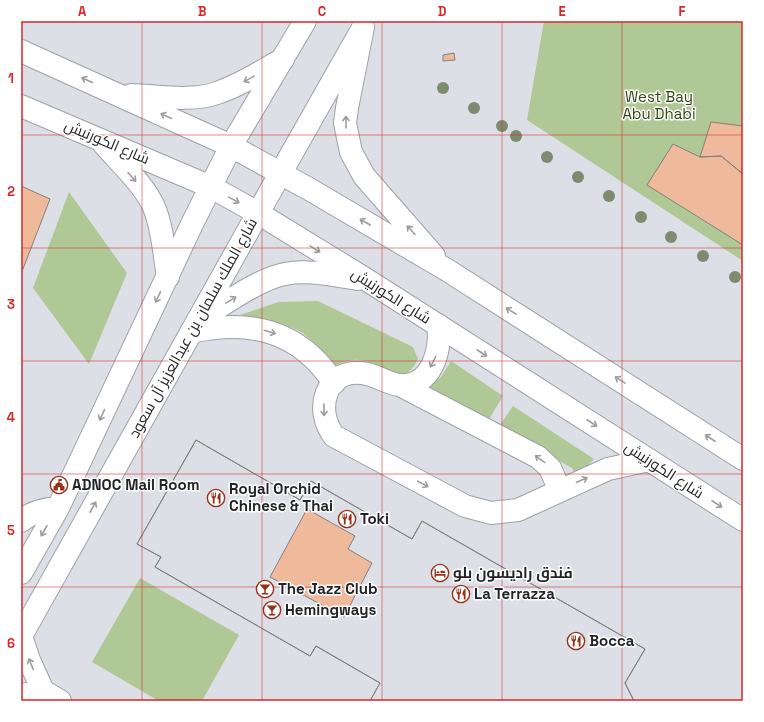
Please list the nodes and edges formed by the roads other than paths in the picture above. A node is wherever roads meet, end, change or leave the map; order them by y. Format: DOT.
graph roads {
  1 [pos="305,21"];
  2 [pos="365,24"];
  3 [pos="21,51"];
  4 [pos="283,59"];
  5 [pos="122,95"];
  6 [pos="21,106"];
  7 [pos="97,137"];
  8 [pos="231,146"];
  9 [pos="280,173"];
  10 [pos="210,187"];
  11 [pos="258,213"];
  12 [pos="447,270"];
  13 [pos="168,277"];
  14 [pos="367,280"];
  15 [pos="438,325"];
  16 [pos="194,326"];
  17 [pos="334,383"];
  18 [pos="400,385"];
  19 [pos="741,456"];
  20 [pos="649,460"];
  21 [pos="560,491"];
  22 [pos="58,508"];
  23 [pos="743,520"];
  24 [pos="21,521"];
  25 [pos="21,573"];
  26 [pos="21,636"];
  27 [pos="21,695"];
  28 [pos="52,696"];
  1 -- 4 [label="main road"];
  2 -- 9 [label="main road, شارع الملك سلمان بن عبدالعزيز آل سعود"];
  12 -- 2 [label="main road, one-way"];
  5 -- 3 [label="main road, one-way"];
  4 -- 5 [label="main road, one-way"];
  4 -- 8 [label="main road"];
  8 -- 5 [label="main road, one-way"];
  6 -- 7 [label="main road, شارع الكورنيش"];
  7 -- 10 [label="main road, شارع الكورنيش"];
  7 -- 13 [label="main road, one-way"];
  8 -- 9 [label="main road"];
  8 -- 10 [label="main road"];
  9 -- 11 [label="main road, شارع الملك سلمان بن عبدالعزيز آل سعود"];
  12 -- 9 [label="main road, one-way"];
  10 -- 11 [label="main road, شارع الكورنيش, one-way"];
  10 -- 13 [label="main road"];
  11 -- 14 [label="main road, شارع الكورنيش, one-way"];
  11 -- 16 [label="main road, شارع الملك سلمان بن عبدالعزيز آل سعود"];
  19 -- 12 [label="main road, one-way"];
  13 -- 22 [label="main road, one-way"];
  14 -- 15 [label="main road, شارع الكورنيش"];
  16 -- 14 [label="main road, one-way"];
  15 -- 18 [label="main road, one-way"];
  15 -- 20 [label="main road, شارع الكورنيش, one-way"];
  16 -- 17 [label="main road, one-way"];
  26 -- 16 [label="main road, شارع الملك سلمان بن عبدالعزيز آل سعود, one-way"];
  17 -- 18 [label="main road"];
  17 -- 21 [label="main road, one-way"];
  21 -- 18 [label="main road, one-way"];
  21 -- 20 [label="main road, one-way"];
  20 -- 23 [label="main road, شارع الكورنيش, one-way"];
  22 -- 24 [label="main road"];
  22 -- 25 [label="main road, one-way"];
  28 -- 26 [label="main road, one-way"];
  27 -- 28 [label="main road"];
}
